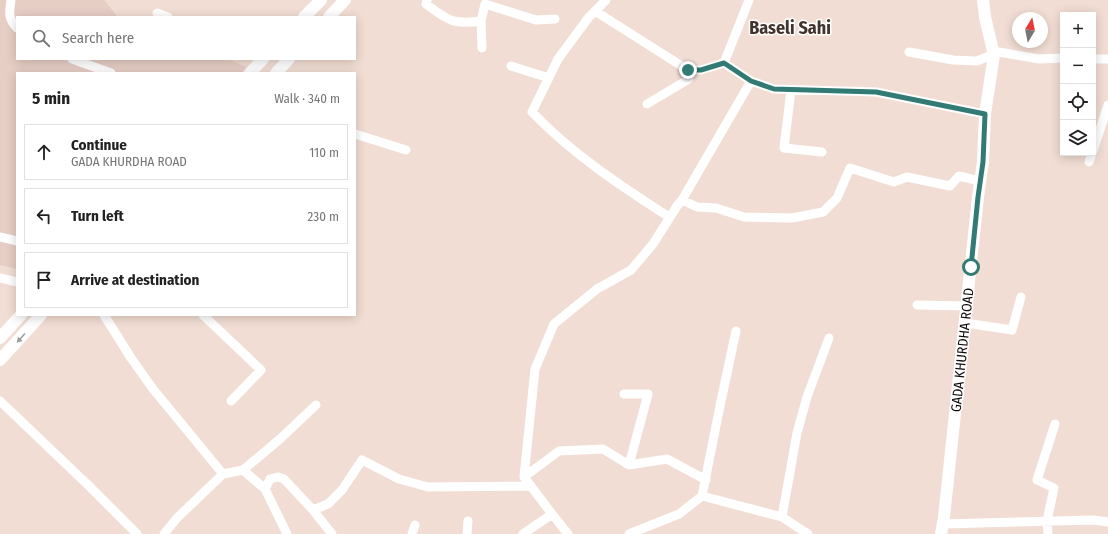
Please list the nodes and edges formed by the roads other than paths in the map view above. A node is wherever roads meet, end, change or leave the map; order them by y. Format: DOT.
graph roads {
  1 [pos="11,0"];
  2 [pos="321,0"];
  3 [pos="345,0"];
  4 [pos="427,0"];
  5 [pos="606,0"];
  6 [pos="749,0"];
  7 [pos="983,0"];
  8 [pos="595,11"];
  9 [pos="157,13"];
  10 [pos="165,16"];
  11 [pos="305,16"];
  12 [pos="330,16"];
  13 [pos="555,19"];
  14 [pos="481,21"];
  15 [pos="16,27"];
  16 [pos="482,48"];
  17 [pos="908,52"];
  18 [pos="994,54"];
  19 [pos="1060,58"];
  20 [pos="1096,59"];
  21 [pos="1108,59"];
  22 [pos="75,60"];
  23 [pos="259,60"];
  24 [pos="724,63"];
  25 [pos="511,66"];
  26 [pos="688,70"];
  27 [pos="108,72"];
  28 [pos="251,72"];
  29 [pos="549,78"];
  30 [pos="751,81"];
  31 [pos="791,90"];
  32 [pos="647,104"];
  33 [pos="1108,105"];
  34 [pos="985,114"];
  35 [pos="356,134"];
  36 [pos="1096,142"];
  37 [pos="406,150"];
  38 [pos="822,152"];
  39 [pos="980,181"];
  40 [pos="682,200"];
  41 [pos="669,217"];
  42 [pos="0,237"];
  43 [pos="16,241"];
  44 [pos="0,278"];
  45 [pos="16,282"];
  46 [pos="1022,297"];
  47 [pos="917,305"];
  48 [pos="966,306"];
  49 [pos="21,316"];
  50 [pos="26,316"];
  51 [pos="105,316"];
  52 [pos="204,316"];
  53 [pos="37,319"];
  54 [pos="965,323"];
  55 [pos="736,331"];
  56 [pos="0,338"];
  57 [pos="829,338"];
  58 [pos="0,360"];
  59 [pos="624,394"];
  60 [pos="0,401"];
  61 [pos="231,401"];
  62 [pos="316,405"];
  63 [pos="1055,424"];
  64 [pos="629,465"];
  65 [pos="243,470"];
  66 [pos="223,474"];
  67 [pos="524,477"];
  68 [pos="706,480"];
  69 [pos="531,486"];
  70 [pos="265,489"];
  71 [pos="702,496"];
  72 [pos="313,510"];
  73 [pos="552,514"];
  74 [pos="782,517"];
  75 [pos="468,521"];
  76 [pos="1047,521"];
  77 [pos="1108,522"];
  78 [pos="415,525"];
  79 [pos="941,529"];
  80 [pos="137,534"];
  81 [pos="164,534"];
  82 [pos="287,534"];
  83 [pos="332,534"];
  84 [pos="412,534"];
  85 [pos="467,534"];
  86 [pos="523,534"];
  87 [pos="568,534"];
  88 [pos="629,534"];
  89 [pos="808,534"];
  90 [pos="1048,534"];
  1 -- 15 [label="street"];
  2 -- 11 [label="main road"];
  3 -- 12 [label="main road"];
  4 -- 14 [label="street"];
  5 -- 8 [label="street"];
  6 -- 24 [label="street"];
  7 -- 18 [label="main road, GADA KHURDHA ROAD"];
  8 -- 26 [label="street"];
  8 -- 29 [label="street"];
  9 -- 10 [label="street"];
  13 -- 14 [label="street"];
  14 -- 16 [label="street"];
  17 -- 18 [label="street"];
  18 -- 19 [label="street"];
  18 -- 34 [label="main road, GADA KHURDHA ROAD"];
  20 -- 21 [label="street"];
  22 -- 27 [label="street"];
  23 -- 28 [label="main road"];
  24 -- 26 [label="street"];
  24 -- 30 [label="street"];
  25 -- 29 [label="street"];
  26 -- 32 [label="street"];
  29 -- 41 [label="street"];
  30 -- 31 [label="street"];
  30 -- 40 [label="street"];
  31 -- 34 [label="street"];
  31 -- 38 [label="street"];
  33 -- 36 [label="street"];
  34 -- 39 [label="main road, GADA KHURDHA ROAD"];
  35 -- 37 [label="street"];
  39 -- 40 [label="street"];
  39 -- 48 [label="main road, GADA KHURDHA ROAD"];
  40 -- 41 [label="street"];
  41 -- 67 [label="street"];
  42 -- 43 [label="street"];
  44 -- 45 [label="street"];
  46 -- 54 [label="street"];
  47 -- 48 [label="street"];
  48 -- 54 [label="main road, GADA KHURDHA ROAD"];
  49 -- 56 [label="main road"];
  50 -- 53 [label="main road"];
  51 -- 66 [label="street"];
  52 -- 61 [label="street"];
  53 -- 58 [label="main road, one-way"];
  54 -- 79 [label="main road, GADA KHURDHA ROAD"];
  55 -- 68 [label="street"];
  57 -- 74 [label="street"];
  59 -- 64 [label="street"];
  60 -- 80 [label="street"];
  62 -- 65 [label="street"];
  63 -- 76 [label="street"];
  64 -- 67 [label="street"];
  64 -- 68 [label="street"];
  65 -- 66 [label="street"];
  65 -- 70 [label="street"];
  66 -- 81 [label="street"];
  67 -- 69 [label="street"];
  68 -- 71 [label="street"];
  69 -- 72 [label="street"];
  69 -- 73 [label="street"];
  70 -- 72 [label="street"];
  70 -- 82 [label="street"];
  71 -- 74 [label="street"];
  71 -- 88 [label="street"];
  72 -- 83 [label="street"];
  73 -- 86 [label="street"];
  73 -- 87 [label="street"];
  74 -- 89 [label="street"];
  75 -- 85 [label="street"];
  76 -- 77 [label="street"];
  76 -- 79 [label="street"];
  76 -- 90 [label="street"];
  78 -- 84 [label="street"];
}
